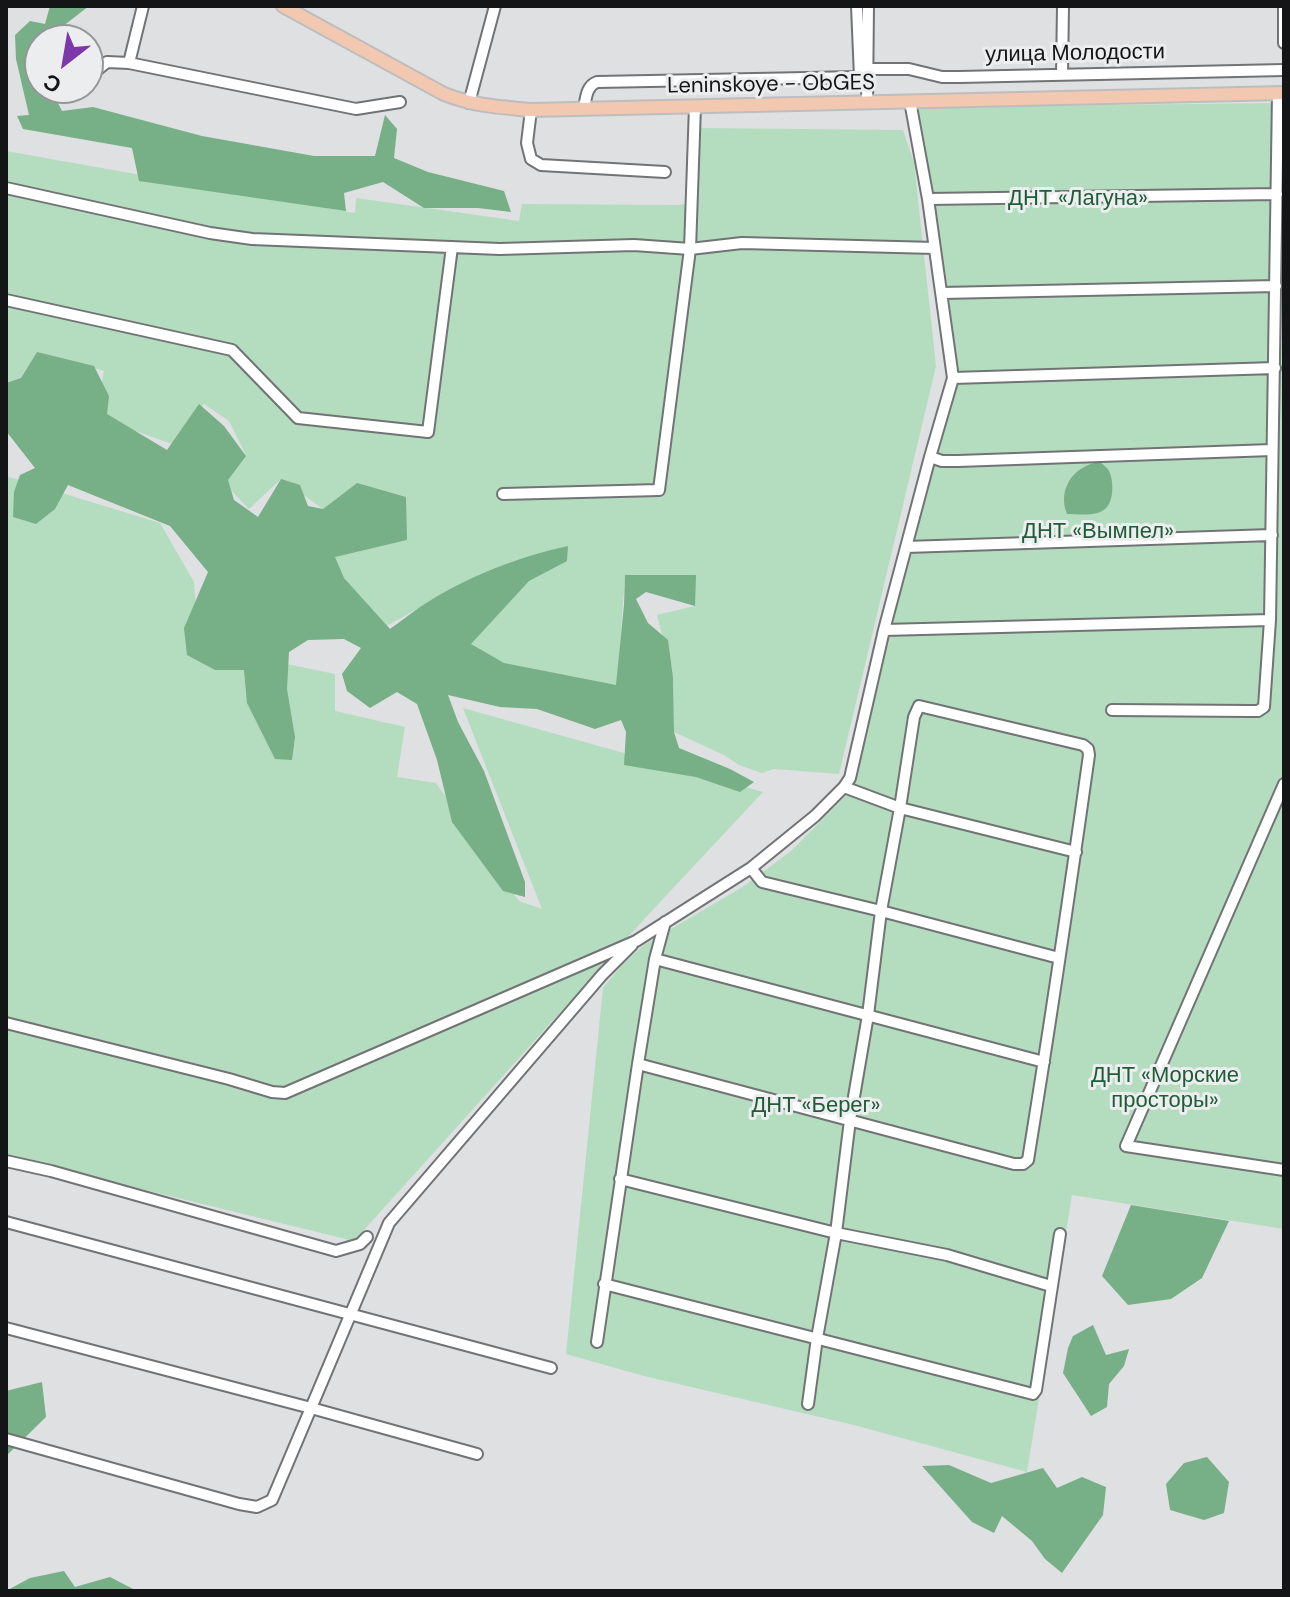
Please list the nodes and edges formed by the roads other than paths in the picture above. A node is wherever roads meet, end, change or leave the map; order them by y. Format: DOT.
graph roads {
  1 [pos="143,6"];
  2 [pos="283,6"];
  3 [pos="495,6"];
  4 [pos="857,6"];
  5 [pos="868,6"];
  6 [pos="1063,6"];
  7 [pos="1284,6"];
  8 [pos="1284,43"];
  9 [pos="129,63"];
  10 [pos="104,64"];
  11 [pos="1284,70"];
  12 [pos="864,73"];
  13 [pos="1062,74"];
  14 [pos="1281,93"];
  15 [pos="910,101"];
  16 [pos="400,102"];
  17 [pos="469,103"];
  18 [pos="867,103"];
  19 [pos="695,106"];
  20 [pos="584,108"];
  21 [pos="531,110"];
  22 [pos="665,172"];
  23 [pos="6,188"];
  24 [pos="1277,194"];
  25 [pos="928,199"];
  26 [pos="452,247"];
  27 [pos="935,248"];
  28 [pos="690,249"];
  29 [pos="1276,286"];
  30 [pos="942,293"];
  31 [pos="6,300"];
  32 [pos="1275,368"];
  33 [pos="953,378"];
  34 [pos="1272,450"];
  35 [pos="930,457"];
  36 [pos="503,494"];
  37 [pos="1272,535"];
  38 [pos="906,547"];
  39 [pos="1270,620"];
  40 [pos="884,630"];
  41 [pos="1112,710"];
  42 [pos="1284,784"];
  43 [pos="844,787"];
  44 [pos="900,808"];
  45 [pos="1076,852"];
  46 [pos="751,868"];
  47 [pos="881,911"];
  48 [pos="665,922"];
  49 [pos="636,941"];
  50 [pos="1059,958"];
  51 [pos="655,959"];
  52 [pos="868,1015"];
  53 [pos="6,1023"];
  54 [pos="1044,1062"];
  55 [pos="638,1064"];
  56 [pos="850,1120"];
  57 [pos="6,1161"];
  58 [pos="1284,1170"];
  59 [pos="620,1179"];
  60 [pos="6,1222"];
  61 [pos="836,1233"];
  62 [pos="1060,1234"];
  63 [pos="367,1237"];
  64 [pos="604,1284"];
  65 [pos="1051,1286"];
  66 [pos="349,1315"];
  67 [pos="6,1328"];
  68 [pos="817,1338"];
  69 [pos="597,1342"];
  70 [pos="551,1368"];
  71 [pos="808,1404"];
  72 [pos="311,1408"];
  73 [pos="6,1439"];
  74 [pos="477,1454"];
  1 -- 9 [label="street"];
  2 -- 17 [label="main road, Leninskoye - ObGES"];
  3 -- 17 [label="street"];
  4 -- 12 [label="street"];
  5 -- 12 [label="street"];
  6 -- 13 [label="street"];
  7 -- 8 [label="street"];
  9 -- 10 [label="street"];
  9 -- 16 [label="street"];
  11 -- 13 [label="street, улица Молодости"];
  12 -- 13 [label="street, улица Молодости"];
  12 -- 18 [label="street"];
  12 -- 20 [label="street, улица Молодости"];
  14 -- 15 [label="main road, Leninskoye - ObGES"];
  14 -- 24 [label="street"];
  15 -- 18 [label="main road, Leninskoye - ObGES"];
  15 -- 25 [label="street"];
  17 -- 21 [label="main road, Leninskoye - ObGES"];
  18 -- 19 [label="main road, Leninskoye - ObGES"];
  19 -- 20 [label="main road, Leninskoye - ObGES"];
  19 -- 28 [label="street"];
  20 -- 21 [label="main road, Leninskoye - ObGES"];
  21 -- 22 [label="street"];
  23 -- 26 [label="street"];
  24 -- 25 [label="street"];
  24 -- 29 [label="street"];
  25 -- 27 [label="street"];
  26 -- 28 [label="street"];
  26 -- 31 [label="street"];
  27 -- 28 [label="street"];
  27 -- 30 [label="street"];
  28 -- 36 [label="street"];
  29 -- 30 [label="street"];
  29 -- 32 [label="street"];
  30 -- 33 [label="street"];
  32 -- 33 [label="street"];
  32 -- 34 [label="street"];
  33 -- 35 [label="street"];
  34 -- 35 [label="street"];
  34 -- 37 [label="street"];
  35 -- 38 [label="street"];
  37 -- 38 [label="street"];
  37 -- 39 [label="street"];
  38 -- 40 [label="street"];
  39 -- 40 [label="street"];
  39 -- 41 [label="street"];
  40 -- 43 [label="street"];
  42 -- 58 [label="street"];
  43 -- 44 [label="street"];
  43 -- 46 [label="street"];
  44 -- 45 [label="street"];
  44 -- 45 [label="street"];
  44 -- 47 [label="street"];
  45 -- 50 [label="street"];
  46 -- 47 [label="street"];
  46 -- 48 [label="street"];
  47 -- 50 [label="street"];
  47 -- 52 [label="street"];
  48 -- 49 [label="street"];
  48 -- 51 [label="street"];
  49 -- 53 [label="street"];
  49 -- 66 [label="street"];
  50 -- 54 [label="street"];
  51 -- 52 [label="street"];
  51 -- 55 [label="street"];
  52 -- 54 [label="street"];
  52 -- 56 [label="street"];
  54 -- 56 [label="street"];
  55 -- 56 [label="street"];
  55 -- 59 [label="street"];
  56 -- 61 [label="street"];
  57 -- 63 [label="street"];
  59 -- 61 [label="street"];
  59 -- 64 [label="street"];
  60 -- 66 [label="street"];
  61 -- 65 [label="street"];
  61 -- 68 [label="street"];
  62 -- 65 [label="street"];
  64 -- 68 [label="street"];
  64 -- 69 [label="street"];
  65 -- 68 [label="street"];
  66 -- 70 [label="street"];
  66 -- 72 [label="street"];
  67 -- 72 [label="street"];
  68 -- 71 [label="street"];
  72 -- 73 [label="street"];
  72 -- 74 [label="street"];
}
